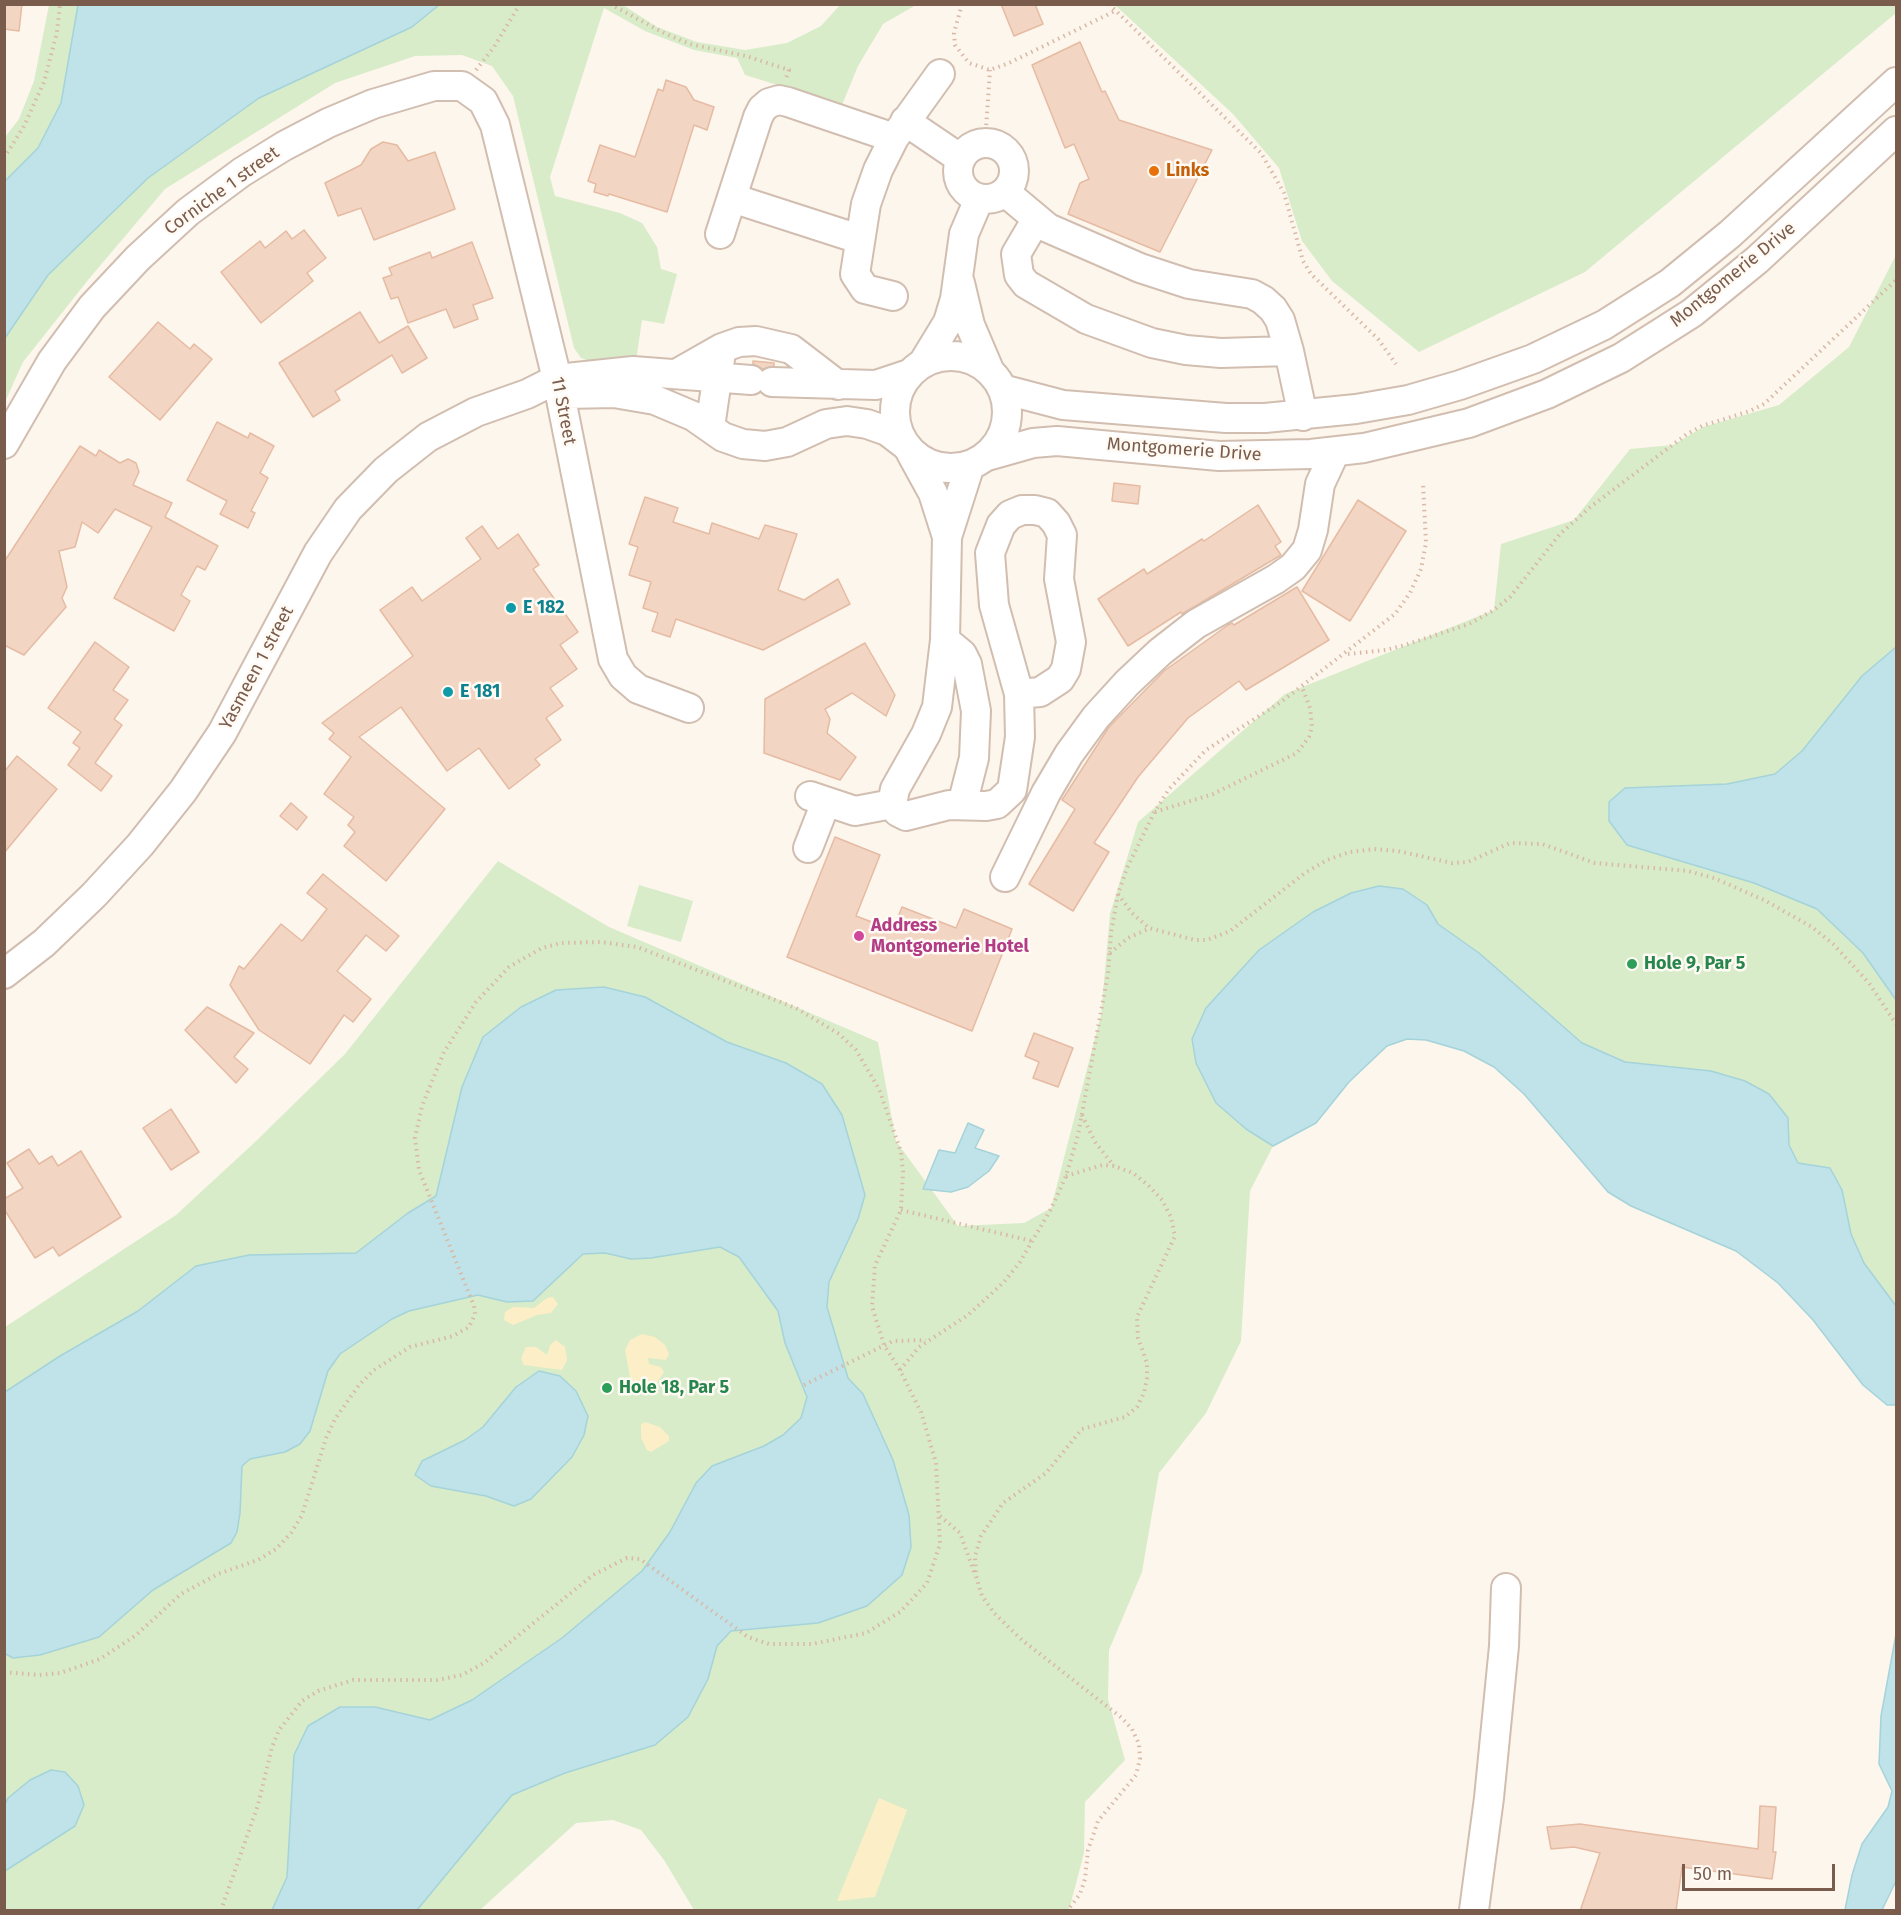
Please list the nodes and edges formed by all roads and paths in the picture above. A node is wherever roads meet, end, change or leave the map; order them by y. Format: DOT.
graph roads {
  1 [pos="60,4"];
  2 [pos="520,4"];
  3 [pos="610,4"];
  4 [pos="962,4"];
  5 [pos="1109,4"];
  6 [pos="1115,11"];
  7 [pos="990,70"];
  8 [pos="940,74"];
  9 [pos="1896,82"];
  10 [pos="462,86"];
  11 [pos="778,100"];
  12 [pos="899,130"];
  13 [pos="1896,131"];
  14 [pos="985,143"];
  15 [pos="4,158"];
  16 [pos="961,159"];
  17 [pos="992,196"];
  18 [pos="732,198"];
  19 [pos="1036,220"];
  20 [pos="720,234"];
  21 [pos="859,239"];
  22 [pos="958,276"];
  23 [pos="1896,280"];
  24 [pos="893,296"];
  25 [pos="722,348"];
  26 [pos="1289,351"];
  27 [pos="1396,364"];
  28 [pos="916,369"];
  29 [pos="678,373"];
  30 [pos="717,377"];
  31 [pos="996,380"];
  32 [pos="838,385"];
  33 [pos="559,387"];
  34 [pos="1303,416"];
  35 [pos="710,427"];
  36 [pos="4,444"];
  37 [pos="907,448"];
  38 [pos="1335,452"];
  39 [pos="1280,456"];
  40 [pos="978,460"];
  41 [pos="1423,483"];
  42 [pos="1317,508"];
  43 [pos="947,543"];
  44 [pos="990,553"];
  45 [pos="945,640"];
  46 [pos="1347,654"];
  47 [pos="1302,687"];
  48 [pos="1019,694"];
  49 [pos="689,708"];
  50 [pos="895,793"];
  51 [pos="962,805"];
  52 [pos="1154,813"];
  53 [pos="808,848"];
  54 [pos="1005,877"];
  55 [pos="1118,894"];
  56 [pos="1149,928"];
  57 [pos="1110,953"];
  58 [pos="4,974"];
  59 [pos="1896,1024"];
  60 [pos="1081,1114"];
  61 [pos="1114,1166"];
  62 [pos="1066,1176"];
  63 [pos="901,1210"];
  64 [pos="1032,1241"];
  65 [pos="927,1340"];
  66 [pos="884,1345"];
  67 [pos="900,1370"];
  68 [pos="804,1385"];
  69 [pos="940,1516"];
  70 [pos="976,1576"];
  71 [pos="1506,1588"];
  72 [pos="4,1672"];
  73 [pos="221,1911"];
  74 [pos="1068,1911"];
  75 [pos="1474,1911"];
  1 -- 15 [label="path"];
  2 -- 10 [label="path"];
  3 -- 11 [label="path"];
  4 -- 7 [label="path"];
  5 -- 6 [label="path"];
  6 -- 7 [label="path"];
  6 -- 27 [label="path"];
  7 -- 14 [label="path"];
  8 -- 12 [label="street"];
  9 -- 34 [label="street, Montgomerie Drive"];
  10 -- 33 [label="street, 11 Street"];
  10 -- 36 [label="street, Corniche 1 street"];
  11 -- 12 [label="street"];
  11 -- 18 [label="street"];
  12 -- 16 [label="street"];
  12 -- 21 [label="street"];
  13 -- 38 [label="street, Montgomerie Drive"];
  14 -- 16 [label="street"];
  14 -- 17 [label="street"];
  16 -- 17 [label="street"];
  17 -- 19 [label="street"];
  17 -- 22 [label="street"];
  18 -- 20 [label="street"];
  18 -- 21 [label="street"];
  19 -- 26 [label="street"];
  19 -- 26 [label="street"];
  21 -- 24 [label="street"];
  22 -- 28 [label="street"];
  22 -- 31 [label="street"];
  23 -- 46 [label="path"];
  25 -- 29 [label="street"];
  25 -- 30 [label="street"];
  25 -- 32 [label="street"];
  26 -- 34 [label="street"];
  28 -- 31 [label="street"];
  28 -- 32 [label="street"];
  28 -- 37 [label="street"];
  29 -- 30 [label="street"];
  29 -- 33 [label="street"];
  30 -- 32 [label="street"];
  30 -- 35 [label="street"];
  31 -- 34 [label="street, Montgomerie Drive"];
  31 -- 40 [label="street"];
  33 -- 35 [label="street"];
  33 -- 49 [label="street, 11 Street"];
  33 -- 58 [label="street, Yasmeen 1 street"];
  35 -- 37 [label="street"];
  37 -- 40 [label="street"];
  37 -- 43 [label="street"];
  38 -- 39 [label="street, Montgomerie Drive"];
  38 -- 42 [label="street"];
  39 -- 40 [label="street, Montgomerie Drive"];
  39 -- 42 [label="street"];
  40 -- 43 [label="street"];
  41 -- 46 [label="path"];
  42 -- 54 [label="street"];
  43 -- 44 [label="street"];
  43 -- 45 [label="street"];
  44 -- 48 [label="street"];
  44 -- 48 [label="street"];
  45 -- 50 [label="street"];
  45 -- 51 [label="street"];
  46 -- 47 [label="path"];
  47 -- 52 [label="path"];
  47 -- 52 [label="path"];
  48 -- 51 [label="street"];
  50 -- 51 [label="street"];
  50 -- 53 [label="street"];
  52 -- 55 [label="path"];
  55 -- 56 [label="path"];
  55 -- 57 [label="path"];
  56 -- 57 [label="path"];
  56 -- 59 [label="path"];
  57 -- 60 [label="path"];
  60 -- 61 [label="path"];
  60 -- 62 [label="path"];
  61 -- 62 [label="path"];
  61 -- 70 [label="path"];
  62 -- 64 [label="path"];
  63 -- 64 [label="path"];
  63 -- 66 [label="path"];
  63 -- 72 [label="path"];
  64 -- 65 [label="path"];
  65 -- 66 [label="path"];
  65 -- 67 [label="path"];
  66 -- 67 [label="path"];
  66 -- 68 [label="path"];
  67 -- 69 [label="path"];
  69 -- 70 [label="path"];
  69 -- 73 [label="path"];
  70 -- 74 [label="path"];
  71 -- 75 [label="street"];
}
